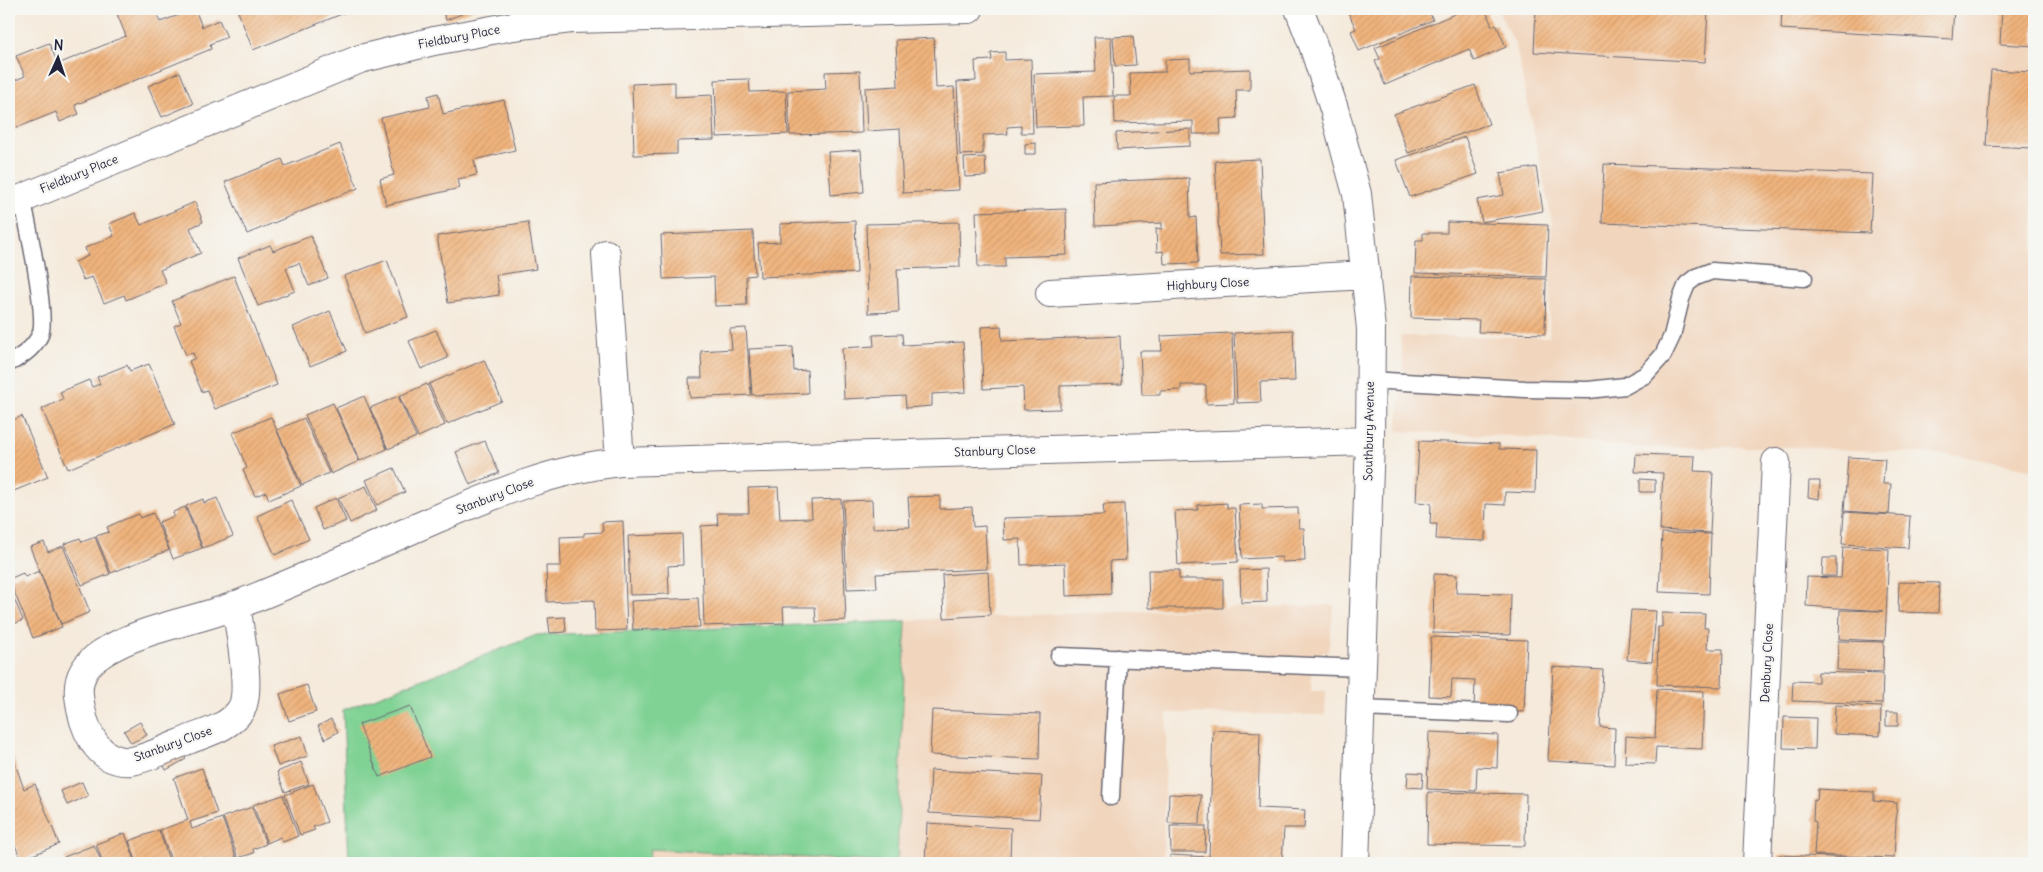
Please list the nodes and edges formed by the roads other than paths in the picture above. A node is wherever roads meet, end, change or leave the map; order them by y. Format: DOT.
graph roads {
  1 [pos="968,9"];
  2 [pos="1298,9"];
  3 [pos="16,201"];
  4 [pos="606,254"];
  5 [pos="1366,275"];
  6 [pos="1804,278"];
  7 [pos="1050,293"];
  8 [pos="9,363"];
  9 [pos="1370,380"];
  10 [pos="1370,441"];
  11 [pos="620,462"];
  12 [pos="1776,462"];
  13 [pos="236,606"];
  14 [pos="1059,656"];
  15 [pos="1118,658"];
  16 [pos="1362,668"];
  17 [pos="1360,708"];
  18 [pos="1509,714"];
  19 [pos="1111,797"];
  20 [pos="1354,863"];
  21 [pos="1757,863"];
  1 -- 3 [label="street, Fieldbury Place"];
  2 -- 5 [label="street, Southbury Avenue"];
  3 -- 8 [label="lane"];
  4 -- 11 [label="street"];
  5 -- 7 [label="street, Highbury Close"];
  5 -- 9 [label="street, Southbury Avenue"];
  6 -- 9 [label="lane"];
  9 -- 10 [label="street, Southbury Avenue"];
  10 -- 11 [label="street, Stanbury Close"];
  10 -- 16 [label="street, Southbury Avenue"];
  11 -- 13 [label="street, Stanbury Close"];
  12 -- 21 [label="street, Denbury Close"];
  13 -- 13 [label="street, Stanbury Close"];
  14 -- 15 [label="lane"];
  15 -- 16 [label="lane"];
  15 -- 19 [label="lane"];
  16 -- 17 [label="street, Southbury Avenue"];
  17 -- 18 [label="lane"];
  17 -- 20 [label="street, Southbury Avenue"];
}
